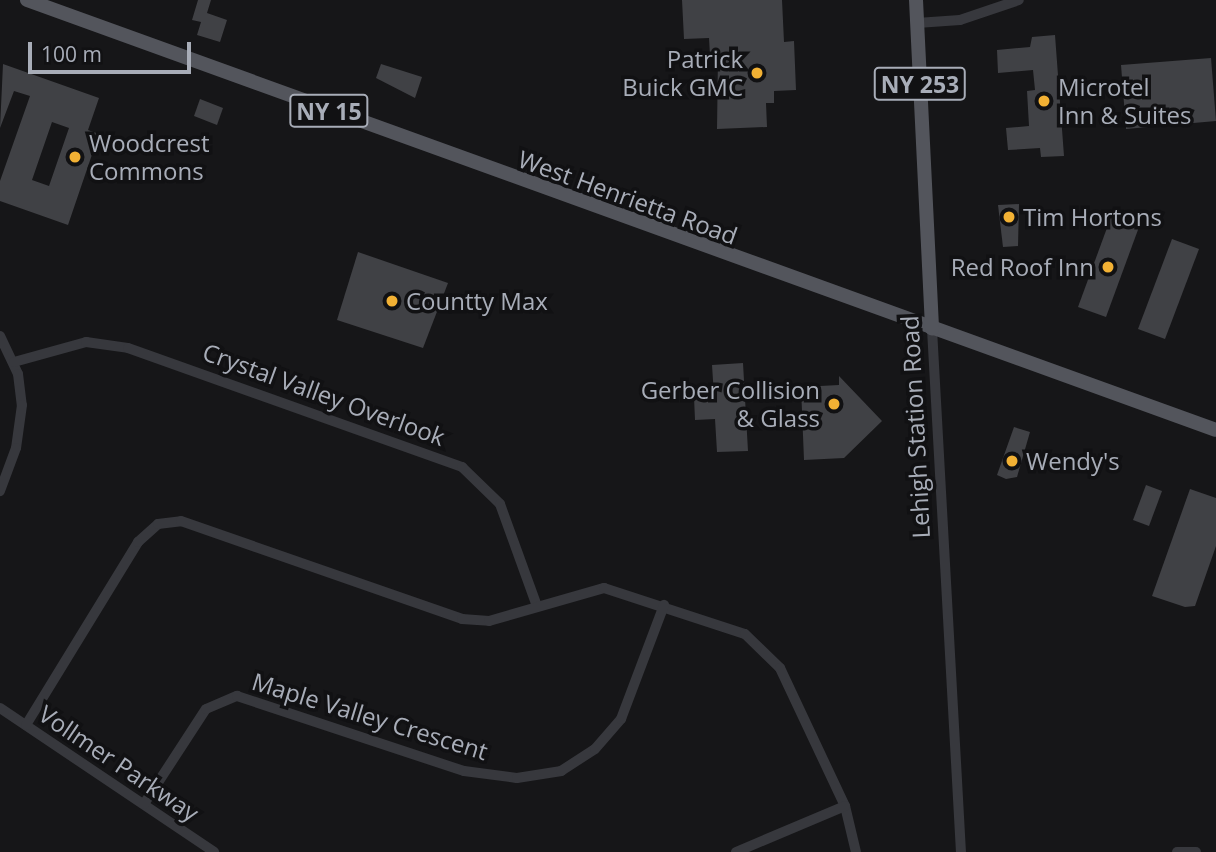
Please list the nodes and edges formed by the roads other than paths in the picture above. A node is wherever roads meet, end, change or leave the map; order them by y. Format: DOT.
graph roads {
  1 [pos="27,0"];
  2 [pos="916,0"];
  3 [pos="1019,0"];
  4 [pos="917,23"];
  5 [pos="932,329"];
  6 [pos="0,336"];
  7 [pos="14,362"];
  8 [pos="1216,430"];
  9 [pos="0,491"];
  10 [pos="664,605"];
  11 [pos="537,606"];
  12 [pos="0,708"];
  13 [pos="26,725"];
  14 [pos="144,804"];
  15 [pos="845,806"];
  16 [pos="214,852"];
  17 [pos="736,852"];
  18 [pos="856,852"];
  19 [pos="961,852"];
  20 [pos="1177,852"];
  21 [pos="1196,852"];
  1 -- 5 [label="main road, West Henrietta Road / NY 15"];
  2 -- 4 [label="main road, Lehigh Station Road / NY 253"];
  3 -- 4 [label="street"];
  4 -- 5 [label="main road, Lehigh Station Road / NY 253"];
  5 -- 8 [label="main road, West Henrietta Road / NY 15"];
  5 -- 19 [label="street, Lehigh Station Road"];
  6 -- 7 [label="street"];
  7 -- 9 [label="street"];
  7 -- 11 [label="street, Crystal Valley Overlook"];
  10 -- 11 [label="street"];
  10 -- 14 [label="street, Maple Valley Crescent"];
  10 -- 15 [label="street"];
  11 -- 13 [label="street"];
  12 -- 13 [label="street, Vollmer Parkway"];
  13 -- 14 [label="street, Vollmer Parkway"];
  14 -- 16 [label="street, Vollmer Parkway"];
  15 -- 17 [label="street"];
  15 -- 18 [label="street"];
  20 -- 21 [label="street"];
}
